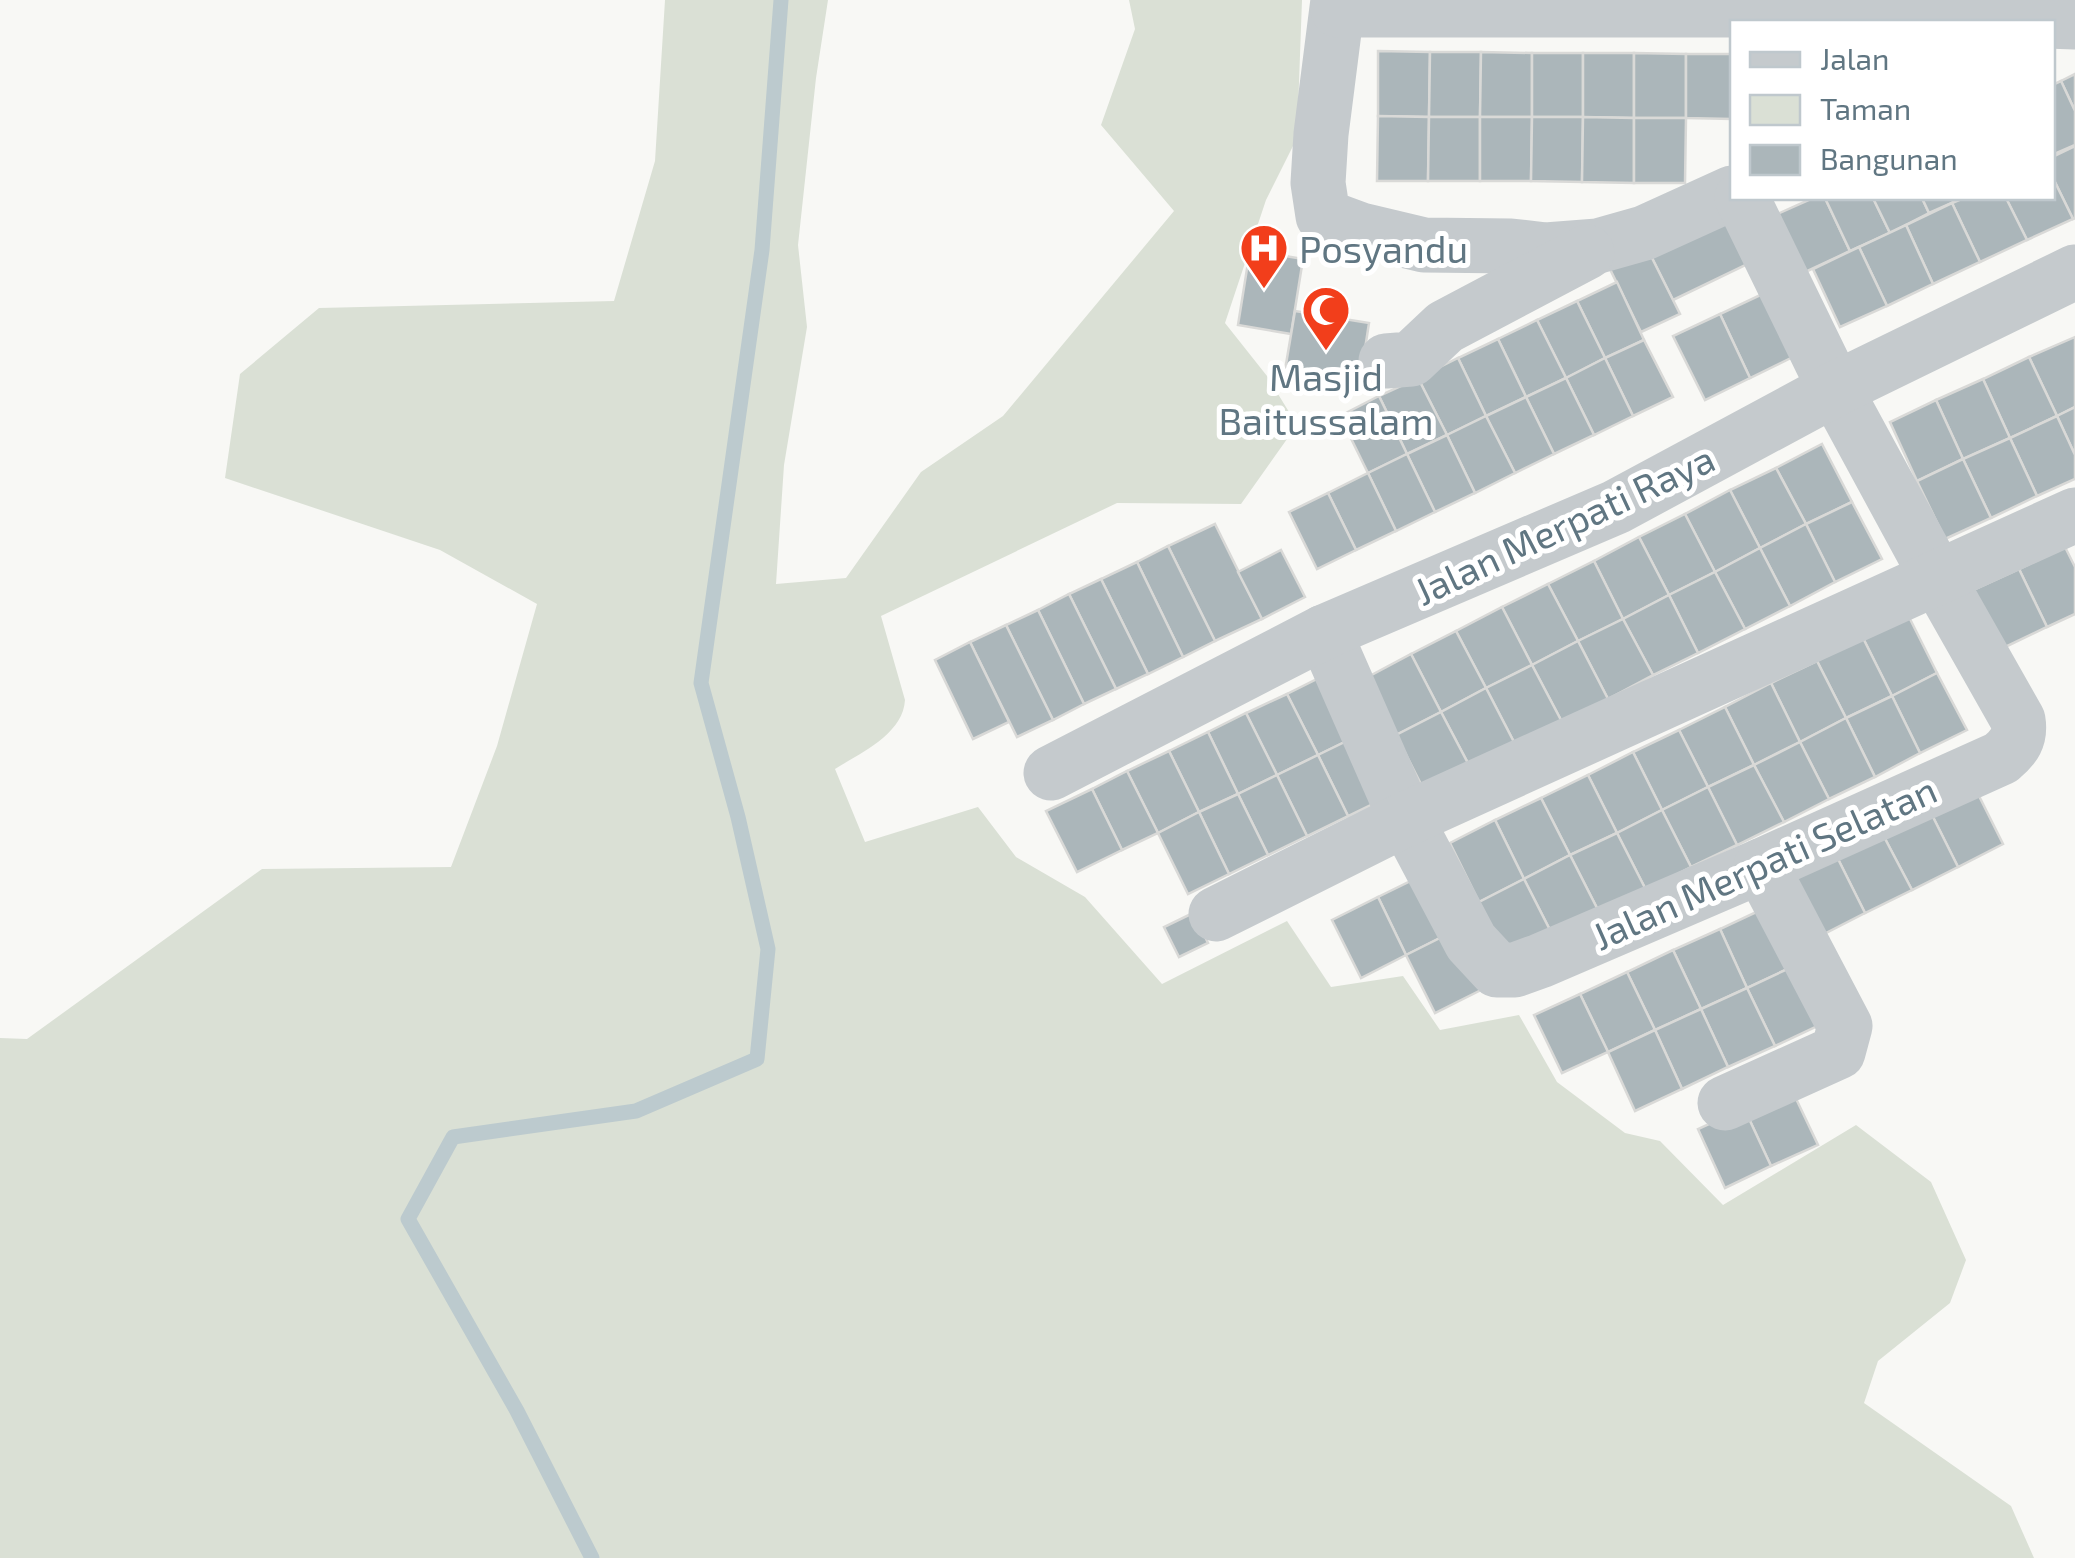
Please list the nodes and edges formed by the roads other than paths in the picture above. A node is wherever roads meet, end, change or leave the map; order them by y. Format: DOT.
graph roads {
  1 [pos="1338,5"];
  2 [pos="1757,5"];
  3 [pos="2026,20"];
  4 [pos="1730,194"];
  5 [pos="1743,200"];
  6 [pos="1598,246"];
  7 [pos="2075,272"];
  8 [pos="1386,362"];
  9 [pos="1836,389"];
  10 [pos="2075,515"];
  11 [pos="1937,577"];
  12 [pos="1324,632"];
  13 [pos="1051,774"];
  14 [pos="1406,819"];
  15 [pos="1761,866"];
  16 [pos="1216,914"];
  17 [pos="1725,1104"];
  1 -- 2 [label="street"];
  1 -- 6 [label="street"];
  2 -- 3 [label="street"];
  4 -- 6 [label="street"];
  5 -- 9 [label="street, Jalan Merpati Selatan"];
  6 -- 8 [label="street"];
  7 -- 9 [label="street, Jalan Merpati Raya"];
  9 -- 11 [label="street, Jalan Merpati Selatan"];
  9 -- 12 [label="street, Jalan Merpati Raya"];
  10 -- 11 [label="street"];
  11 -- 14 [label="street"];
  11 -- 15 [label="street, Jalan Merpati Selatan"];
  12 -- 13 [label="street, Jalan Merpati Raya"];
  12 -- 14 [label="street, Jalan Merpati Selatan"];
  14 -- 15 [label="street, Jalan Merpati Selatan"];
  14 -- 16 [label="street"];
  15 -- 17 [label="street"];
}
